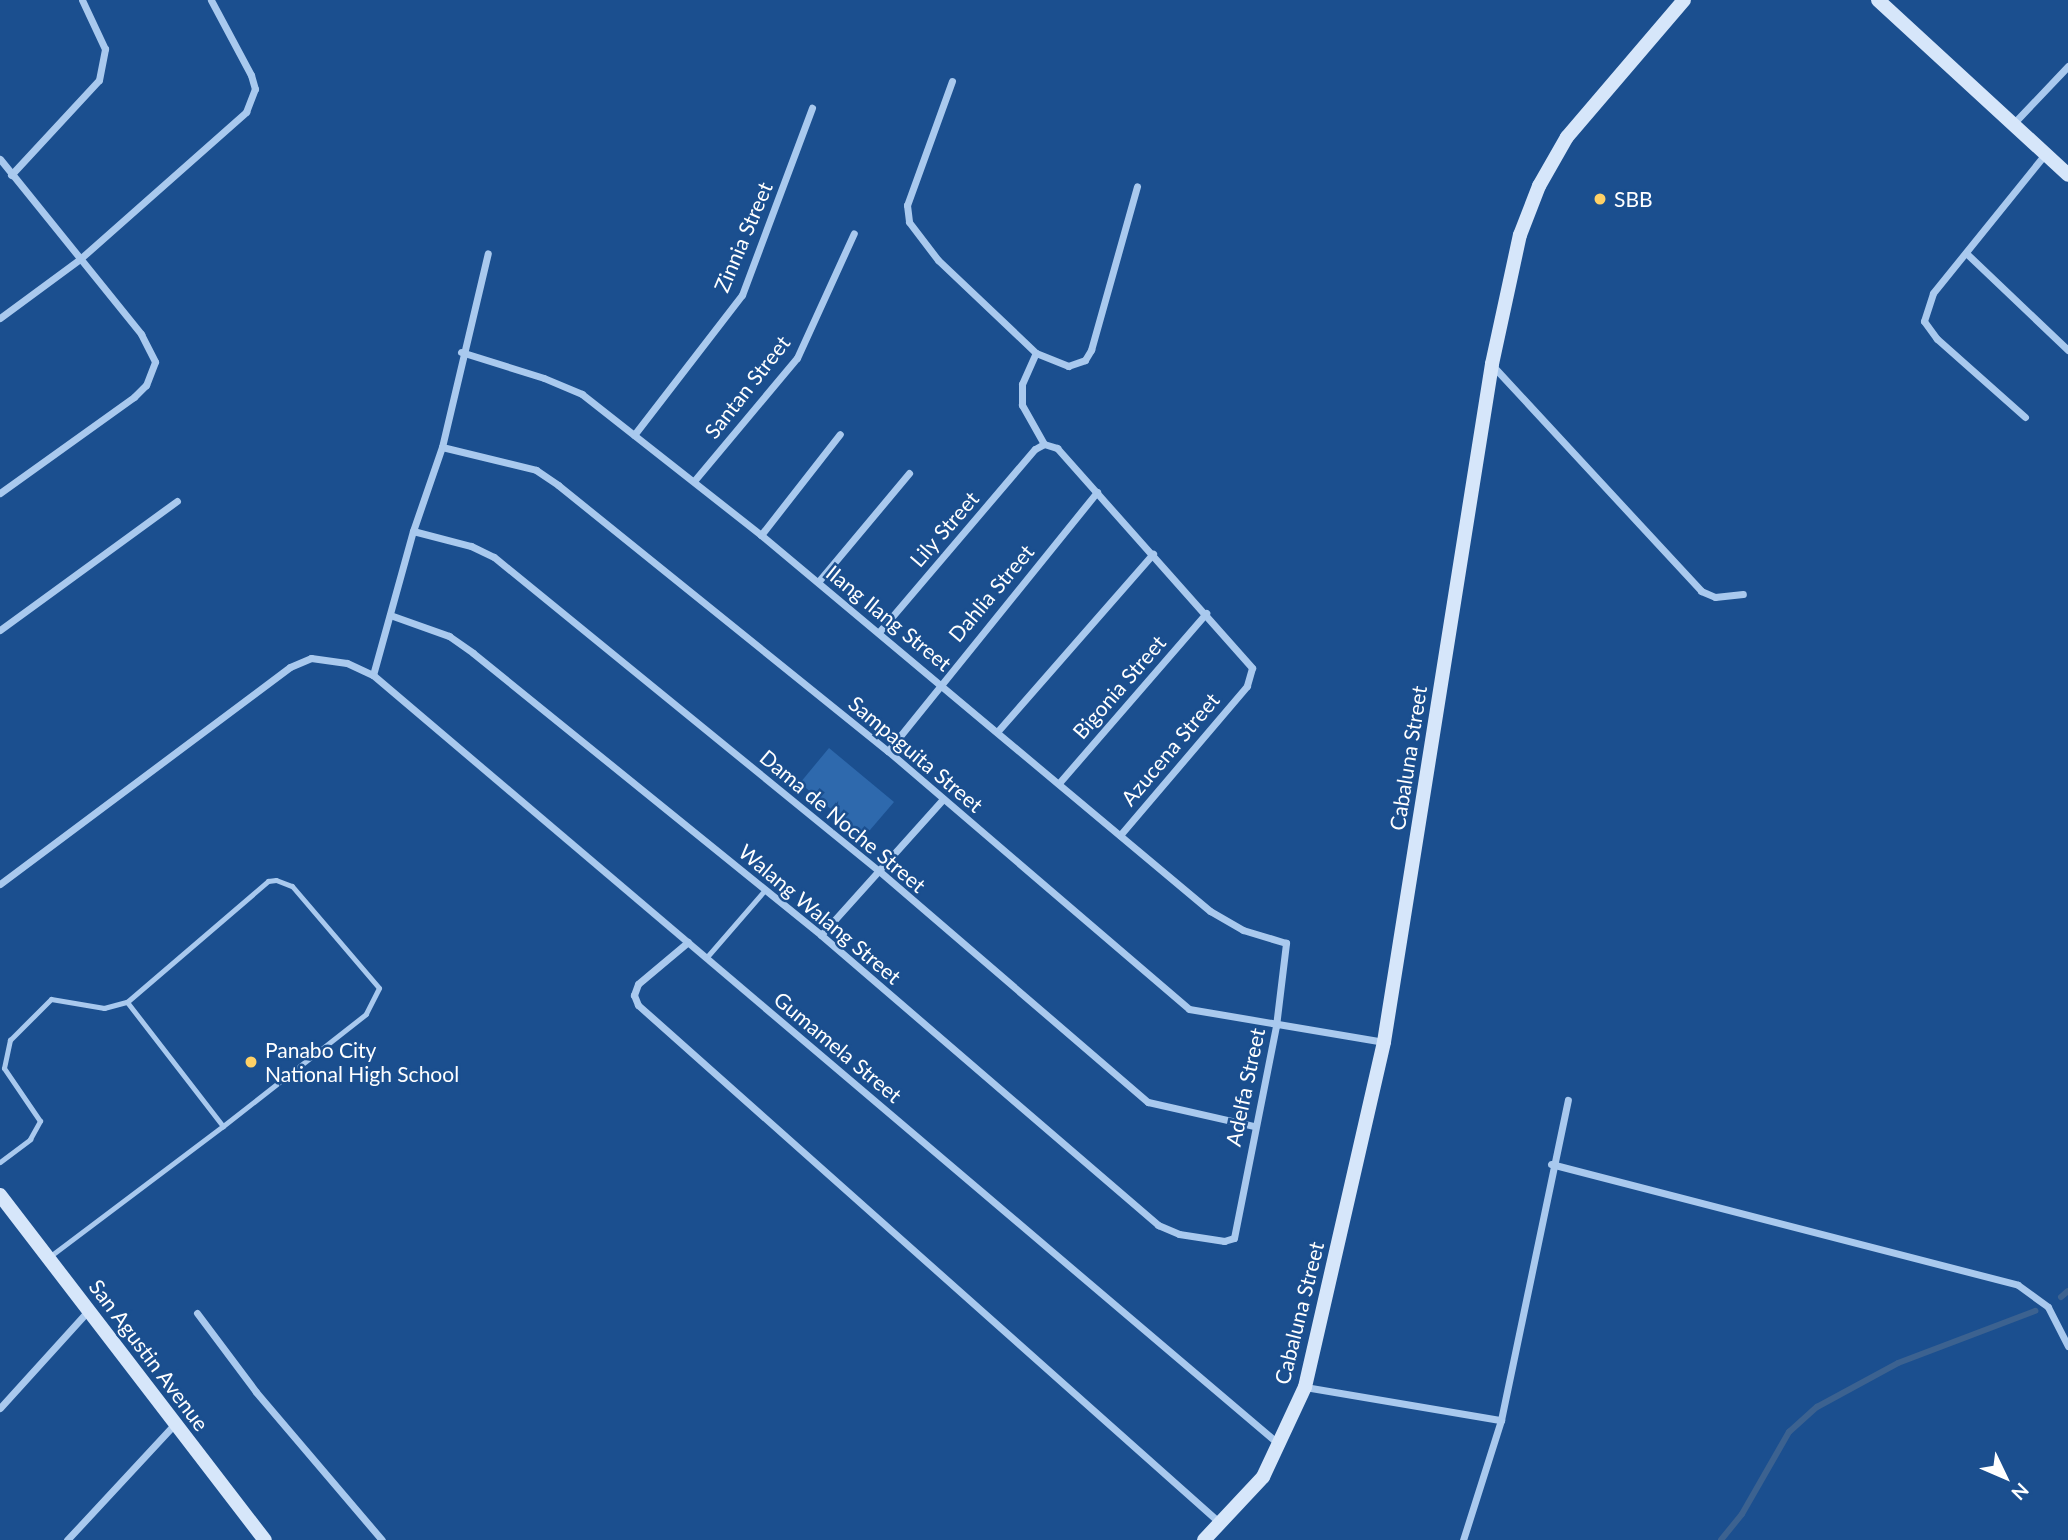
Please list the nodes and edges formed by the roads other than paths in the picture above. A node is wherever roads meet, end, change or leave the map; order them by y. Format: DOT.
graph roads {
  1 [pos="82,0"];
  2 [pos="211,0"];
  3 [pos="1684,0"];
  4 [pos="1878,0"];
  5 [pos="2068,66"];
  6 [pos="952,81"];
  7 [pos="812,108"];
  8 [pos="2013,124"];
  9 [pos="2045,153"];
  10 [pos="0,159"];
  11 [pos="11,175"];
  12 [pos="2068,175"];
  13 [pos="1138,186"];
  14 [pos="854,233"];
  15 [pos="488,253"];
  16 [pos="1966,253"];
  17 [pos="80,259"];
  18 [pos="0,318"];
  19 [pos="2068,350"];
  20 [pos="461,352"];
  21 [pos="1036,353"];
  22 [pos="1492,364"];
  23 [pos="2025,417"];
  24 [pos="840,434"];
  25 [pos="634,435"];
  26 [pos="1044,444"];
  27 [pos="442,447"];
  28 [pos="909,473"];
  29 [pos="694,481"];
  30 [pos="1097,492"];
  31 [pos="0,493"];
  32 [pos="177,501"];
  33 [pos="413,531"];
  34 [pos="761,535"];
  35 [pos="1153,554"];
  36 [pos="818,582"];
  37 [pos="1742,594"];
  38 [pos="1206,613"];
  39 [pos="390,615"];
  40 [pos="0,630"];
  41 [pos="879,632"];
  42 [pos="373,675"];
  43 [pos="939,682"];
  44 [pos="997,732"];
  45 [pos="888,751"];
  46 [pos="1059,783"];
  47 [pos="943,799"];
  48 [pos="1119,835"];
  49 [pos="878,870"];
  50 [pos="0,884"];
  51 [pos="765,890"];
  52 [pos="821,935"];
  53 [pos="1277,938"];
  54 [pos="688,942"];
  55 [pos="706,958"];
  56 [pos="127,1002"];
  57 [pos="1276,1026"];
  58 [pos="1384,1042"];
  59 [pos="1567,1100"];
  60 [pos="223,1126"];
  61 [pos="1254,1126"];
  62 [pos="0,1162"];
  63 [pos="1551,1164"];
  64 [pos="0,1195"];
  65 [pos="1224,1241"];
  66 [pos="48,1258"];
  67 [pos="89,1310"];
  68 [pos="197,1313"];
  69 [pos="2068,1346"];
  70 [pos="1305,1387"];
  71 [pos="0,1408"];
  72 [pos="1501,1420"];
  73 [pos="174,1425"];
  74 [pos="1280,1445"];
  75 [pos="1221,1524"];
  76 [pos="67,1540"];
  77 [pos="265,1540"];
  78 [pos="382,1540"];
  79 [pos="1204,1540"];
  80 [pos="1463,1540"];
  1 -- 11 [label="street"];
  2 -- 17 [label="street"];
  3 -- 22 [label="main road, Cabaluna Street"];
  4 -- 8 [label="main road"];
  5 -- 8 [label="street"];
  6 -- 21 [label="street"];
  7 -- 25 [label="street, Zinnia Street"];
  8 -- 9 [label="main road"];
  9 -- 12 [label="main road"];
  9 -- 16 [label="street"];
  10 -- 11 [label="street"];
  11 -- 17 [label="street"];
  13 -- 21 [label="street"];
  14 -- 29 [label="street, Santan Street"];
  15 -- 20 [label="street"];
  16 -- 19 [label="street"];
  16 -- 23 [label="street"];
  17 -- 18 [label="street"];
  17 -- 31 [label="street"];
  20 -- 25 [label="street, Ilang Ilang Street"];
  20 -- 27 [label="street"];
  21 -- 26 [label="street"];
  22 -- 37 [label="street"];
  22 -- 58 [label="main road, Cabaluna Street"];
  24 -- 34 [label="street"];
  25 -- 29 [label="street, Ilang Ilang Street"];
  26 -- 30 [label="street"];
  26 -- 41 [label="street, Lily Street"];
  27 -- 33 [label="street"];
  27 -- 45 [label="street, Sampaguita Street"];
  28 -- 36 [label="street"];
  29 -- 34 [label="street, Ilang Ilang Street"];
  30 -- 35 [label="street"];
  30 -- 43 [label="street, Dahlia Street"];
  32 -- 40 [label="street"];
  33 -- 39 [label="street"];
  33 -- 49 [label="street, Dama de Noche Street"];
  34 -- 36 [label="street, Ilang Ilang Street"];
  35 -- 38 [label="street"];
  35 -- 44 [label="street"];
  36 -- 41 [label="street, Ilang Ilang Street"];
  38 -- 46 [label="street, Bigonia Street"];
  38 -- 48 [label="street, Azucena Street"];
  39 -- 42 [label="street"];
  39 -- 51 [label="street, Walang Walang Street"];
  41 -- 43 [label="street, Ilang Ilang Street"];
  42 -- 50 [label="street"];
  42 -- 54 [label="street, Gumamela Street"];
  43 -- 44 [label="street, Ilang Ilang Street"];
  43 -- 45 [label="street, Dahlia Street"];
  44 -- 46 [label="street, Ilang Ilang Street"];
  45 -- 47 [label="street, Sampaguita Street"];
  46 -- 48 [label="street, Ilang Ilang Street"];
  47 -- 49 [label="street"];
  47 -- 57 [label="street, Sampaguita Street"];
  48 -- 53 [label="street, Ilang Ilang Street"];
  49 -- 52 [label="street"];
  49 -- 61 [label="street, Dama de Noche Street"];
  51 -- 52 [label="street, Walang Walang Street"];
  51 -- 55 [label="lane"];
  52 -- 65 [label="street, Walang Walang Street"];
  53 -- 57 [label="street, Adelfa Street"];
  54 -- 55 [label="street, Gumamela Street"];
  54 -- 75 [label="street"];
  55 -- 74 [label="street, Gumamela Street"];
  56 -- 60 [label="lane"];
  56 -- 60 [label="lane"];
  56 -- 62 [label="lane"];
  57 -- 58 [label="street, Sampaguita Street"];
  57 -- 61 [label="street, Adelfa Street"];
  58 -- 70 [label="main road, Cabaluna Street"];
  59 -- 63 [label="street"];
  60 -- 66 [label="lane"];
  61 -- 65 [label="street, Adelfa Street"];
  63 -- 69 [label="street"];
  63 -- 72 [label="street"];
  64 -- 66 [label="main road, San Agustin Avenue"];
  66 -- 67 [label="main road, San Agustin Avenue"];
  67 -- 71 [label="street"];
  67 -- 73 [label="main road, San Agustin Avenue"];
  68 -- 78 [label="street"];
  70 -- 72 [label="street"];
  70 -- 74 [label="main road, Cabaluna Street"];
  72 -- 80 [label="street"];
  73 -- 76 [label="street"];
  73 -- 77 [label="main road, San Agustin Avenue"];
  74 -- 75 [label="main road, Cabaluna Street"];
  75 -- 79 [label="main road, Cabaluna Street"];
}
